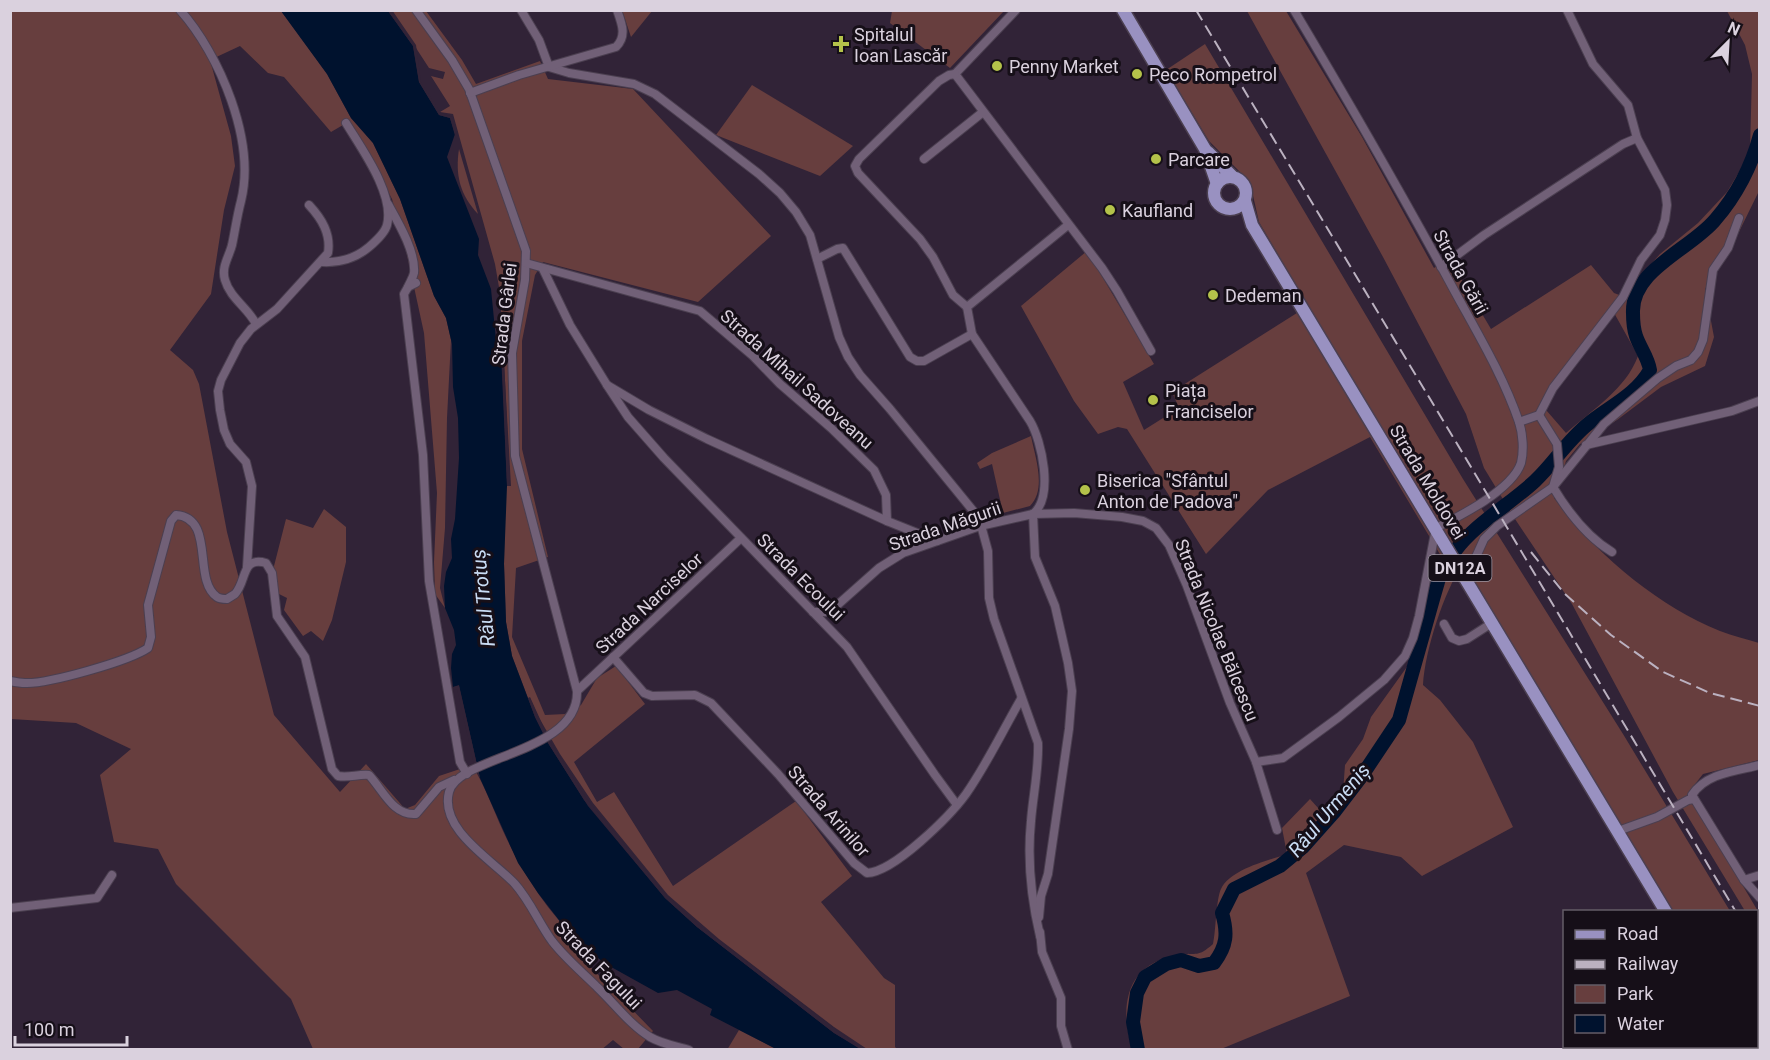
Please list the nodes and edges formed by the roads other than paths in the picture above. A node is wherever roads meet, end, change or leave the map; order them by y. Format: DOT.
graph roads {
  1 [pos="180,10"];
  2 [pos="416,10"];
  3 [pos="521,10"];
  4 [pos="617,10"];
  5 [pos="1016,10"];
  6 [pos="1122,10"];
  7 [pos="1294,10"];
  8 [pos="1566,10"];
  9 [pos="549,67"];
  10 [pos="956,74"];
  11 [pos="470,93"];
  12 [pos="983,112"];
  13 [pos="346,123"];
  14 [pos="1637,138"];
  15 [pos="1205,149"];
  16 [pos="924,159"];
  17 [pos="1232,176"];
  18 [pos="1217,183"];
  19 [pos="386,200"];
  20 [pos="1245,201"];
  21 [pos="309,205"];
  22 [pos="1232,209"];
  23 [pos="1739,218"];
  24 [pos="1068,225"];
  25 [pos="1252,225"];
  26 [pos="817,259"];
  27 [pos="322,262"];
  28 [pos="526,263"];
  29 [pos="1441,267"];
  30 [pos="543,269"];
  31 [pos="416,283"];
  32 [pos="408,287"];
  33 [pos="967,307"];
  34 [pos="256,324"];
  35 [pos="972,334"];
  36 [pos="1151,351"];
  37 [pos="607,385"];
  38 [pos="1759,401"];
  39 [pos="1539,415"];
  40 [pos="1519,422"];
  41 [pos="1586,445"];
  42 [pos="1553,487"];
  43 [pos="1033,514"];
  44 [pos="886,521"];
  45 [pos="980,526"];
  46 [pos="1436,528"];
  47 [pos="741,538"];
  48 [pos="937,541"];
  49 [pos="1612,552"];
  50 [pos="246,569"];
  51 [pos="1466,579"];
  52 [pos="813,612"];
  53 [pos="1492,623"];
  54 [pos="1444,624"];
  55 [pos="614,657"];
  56 [pos="10,675"];
  57 [pos="14,682"];
  58 [pos="577,690"];
  59 [pos="1021,699"];
  60 [pos="1256,762"];
  61 [pos="1760,765"];
  62 [pos="464,775"];
  63 [pos="1694,800"];
  64 [pos="957,805"];
  65 [pos="1276,830"];
  66 [pos="1618,831"];
  67 [pos="111,875"];
  68 [pos="1760,875"];
  69 [pos="1744,880"];
  70 [pos="1760,898"];
  71 [pos="10,908"];
  72 [pos="1665,910"];
  73 [pos="1040,936"];
  74 [pos="673,1048"];
  75 [pos="689,1050"];
  76 [pos="1068,1050"];
  1 -- 34 [label="street"];
  2 -- 11 [label="street, Strada Gârlei"];
  3 -- 9 [label="street"];
  4 -- 9 [label="street"];
  5 -- 10 [label="street"];
  6 -- 15 [label="main road"];
  7 -- 29 [label="street, Strada Gării"];
  8 -- 14 [label="street"];
  9 -- 11 [label="street"];
  9 -- 26 [label="street"];
  10 -- 12 [label="street"];
  10 -- 33 [label="street"];
  11 -- 28 [label="street, Strada Gârlei"];
  12 -- 16 [label="street"];
  12 -- 24 [label="street"];
  13 -- 19 [label="street"];
  14 -- 29 [label="street"];
  14 -- 39 [label="street"];
  15 -- 17 [label="main road"];
  15 -- 18 [label="main road"];
  17 -- 18 [label="main road"];
  17 -- 20 [label="main road"];
  18 -- 22 [label="main road"];
  19 -- 27 [label="street"];
  19 -- 32 [label="street"];
  20 -- 22 [label="main road"];
  20 -- 25 [label="main road, Strada Moldovei"];
  21 -- 27 [label="street"];
  22 -- 25 [label="main road, Strada Moldovei"];
  23 -- 41 [label="street"];
  24 -- 33 [label="street"];
  24 -- 36 [label="street"];
  25 -- 46 [label="main road, Strada Moldovei / DN12A"];
  26 -- 35 [label="street"];
  26 -- 45 [label="street"];
  27 -- 34 [label="street"];
  28 -- 30 [label="street, Strada Mihail Sadoveanu"];
  28 -- 58 [label="street, Strada Gârlei"];
  29 -- 40 [label="street, Strada Gării"];
  30 -- 37 [label="street"];
  30 -- 44 [label="street, Strada Mihail Sadoveanu"];
  31 -- 32 [label="street"];
  32 -- 62 [label="street"];
  33 -- 35 [label="street"];
  34 -- 50 [label="street"];
  35 -- 43 [label="street"];
  37 -- 44 [label="street"];
  37 -- 47 [label="street, Strada Ecoului"];
  38 -- 41 [label="street"];
  39 -- 40 [label="street"];
  39 -- 42 [label="street"];
  40 -- 46 [label="street, Strada Gării"];
  41 -- 42 [label="street"];
  42 -- 49 [label="street"];
  42 -- 51 [label="street"];
  43 -- 45 [label="street, Strada Măgurii"];
  43 -- 60 [label="street, Strada Nicolae Bălcescu"];
  43 -- 73 [label="street"];
  44 -- 48 [label="street"];
  45 -- 48 [label="street, Strada Măgurii"];
  45 -- 59 [label="street"];
  46 -- 51 [label="main road, Strada Moldovei / DN12A"];
  46 -- 60 [label="street"];
  47 -- 52 [label="street, Strada Ecoului"];
  47 -- 55 [label="street, Strada Narciselor"];
  48 -- 52 [label="street, Strada Măgurii"];
  50 -- 57 [label="street"];
  50 -- 62 [label="street"];
  51 -- 53 [label="main road, Strada Moldovei / DN12A"];
  52 -- 64 [label="street, Strada Ecoului"];
  53 -- 54 [label="street"];
  53 -- 66 [label="main road, Strada Moldovei / DN12A"];
  55 -- 58 [label="street, Strada Narciselor"];
  55 -- 64 [label="street, Strada Arinilor"];
  56 -- 57 [label="street"];
  58 -- 62 [label="street"];
  59 -- 64 [label="street, Strada Arinilor"];
  59 -- 73 [label="street"];
  60 -- 65 [label="street, Strada Nicolae Bălcescu"];
  61 -- 63 [label="street"];
  62 -- 74 [label="street, Strada Fagului"];
  63 -- 66 [label="street"];
  63 -- 69 [label="street"];
  66 -- 72 [label="main road, Strada Moldovei / DN12A"];
  67 -- 71 [label="street"];
  68 -- 69 [label="street"];
  69 -- 70 [label="street"];
  73 -- 76 [label="street"];
  74 -- 75 [label="street, Strada Fagului"];
}
